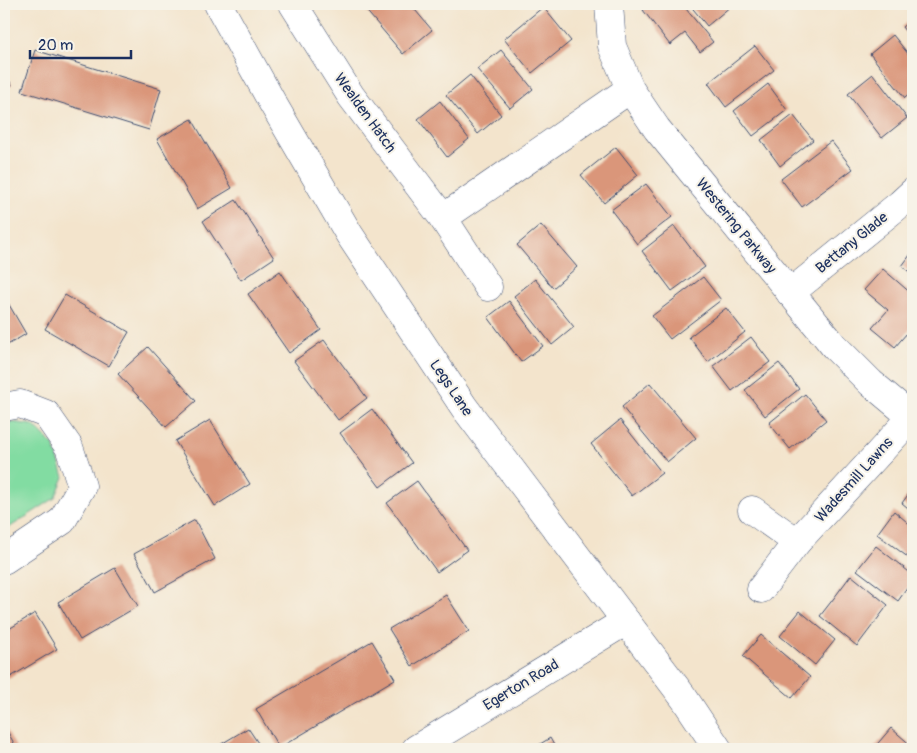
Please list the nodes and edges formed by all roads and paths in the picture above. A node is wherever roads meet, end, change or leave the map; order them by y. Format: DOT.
graph roads {
  1 [pos="218,4"];
  2 [pos="292,4"];
  3 [pos="609,4"];
  4 [pos="630,89"];
  5 [pos="913,192"];
  6 [pos="443,218"];
  7 [pos="488,288"];
  8 [pos="790,293"];
  9 [pos="4,406"];
  10 [pos="912,418"];
  11 [pos="752,510"];
  12 [pos="797,542"];
  13 [pos="4,560"];
  14 [pos="761,589"];
  15 [pos="626,621"];
  16 [pos="416,749"];
  17 [pos="718,749"];
  1 -- 15 [label="street, Legs Lane"];
  2 -- 6 [label="street, Wealden Hatch"];
  3 -- 4 [label="street, Westering Parkway"];
  4 -- 6 [label="street"];
  4 -- 8 [label="street, Westering Parkway"];
  5 -- 8 [label="street, Bettany Glade"];
  6 -- 7 [label="street, Wealden Hatch"];
  8 -- 10 [label="street, Westering Parkway"];
  9 -- 13 [label="street"];
  10 -- 12 [label="street, Wadesmill Lawns"];
  11 -- 12 [label="street"];
  12 -- 14 [label="street, Wadesmill Lawns"];
  15 -- 16 [label="street, Egerton Road"];
  15 -- 17 [label="street, Legs Lane"];
}
